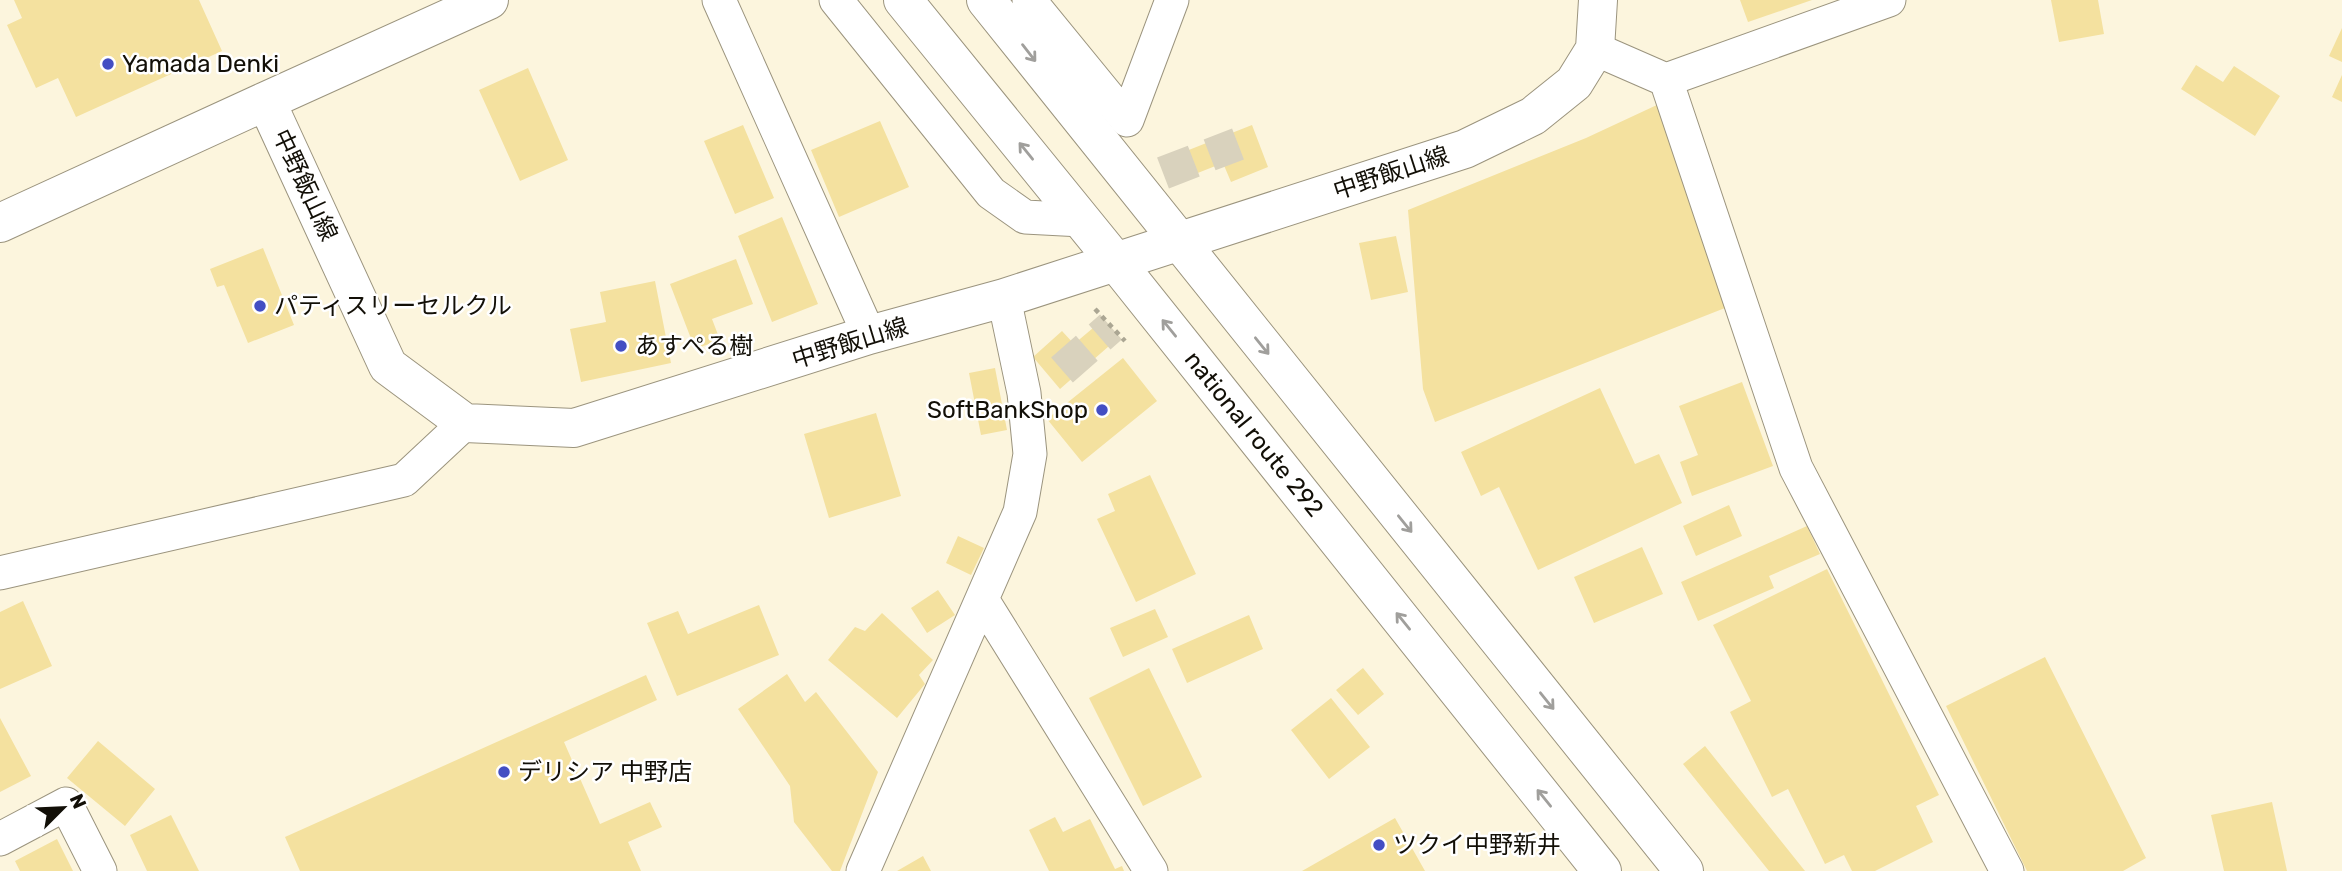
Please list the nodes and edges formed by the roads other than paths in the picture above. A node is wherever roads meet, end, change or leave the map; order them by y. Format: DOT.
graph roads {
  1 [pos="489,0"];
  2 [pos="719,0"];
  3 [pos="836,0"];
  4 [pos="903,0"];
  5 [pos="986,0"];
  6 [pos="1029,0"];
  7 [pos="1172,0"];
  8 [pos="1598,0"];
  9 [pos="1889,0"];
  10 [pos="1595,49"];
  11 [pos="1666,80"];
  12 [pos="266,101"];
  13 [pos="1082,220"];
  14 [pos="0,223"];
  15 [pos="1179,242"];
  16 [pos="1115,261"];
  17 [pos="1004,298"];
  18 [pos="869,335"];
  19 [pos="465,423"];
  20 [pos="0,573"];
  21 [pos="983,601"];
  22 [pos="0,839"];
  23 [pos="100,871"];
  24 [pos="863,871"];
  25 [pos="1151,871"];
  26 [pos="1602,871"];
  27 [pos="1684,871"];
  28 [pos="2007,871"];
  1 -- 12 [label="main road, 中野飯山線"];
  2 -- 18 [label="street"];
  3 -- 13 [label="street"];
  13 -- 4 [label="main road, national route 292, one-way"];
  5 -- 15 [label="main road, one-way"];
  6 -- 7 [label="street"];
  8 -- 10 [label="main road, 中野飯山線"];
  9 -- 11 [label="street"];
  10 -- 11 [label="street"];
  10 -- 15 [label="main road, 中野飯山線"];
  11 -- 28 [label="street"];
  12 -- 14 [label="main road"];
  12 -- 19 [label="main road, 中野飯山線"];
  13 -- 16 [label="main road, national route 292"];
  15 -- 16 [label="main road, 中野飯山線"];
  15 -- 27 [label="main road, one-way"];
  16 -- 17 [label="main road, 中野飯山線"];
  26 -- 16 [label="main road, national route 292, one-way"];
  17 -- 18 [label="main road, 中野飯山線"];
  17 -- 21 [label="street"];
  18 -- 19 [label="main road, 中野飯山線"];
  19 -- 20 [label="street"];
  21 -- 24 [label="street"];
  21 -- 25 [label="street"];
  22 -- 23 [label="street"];
}
